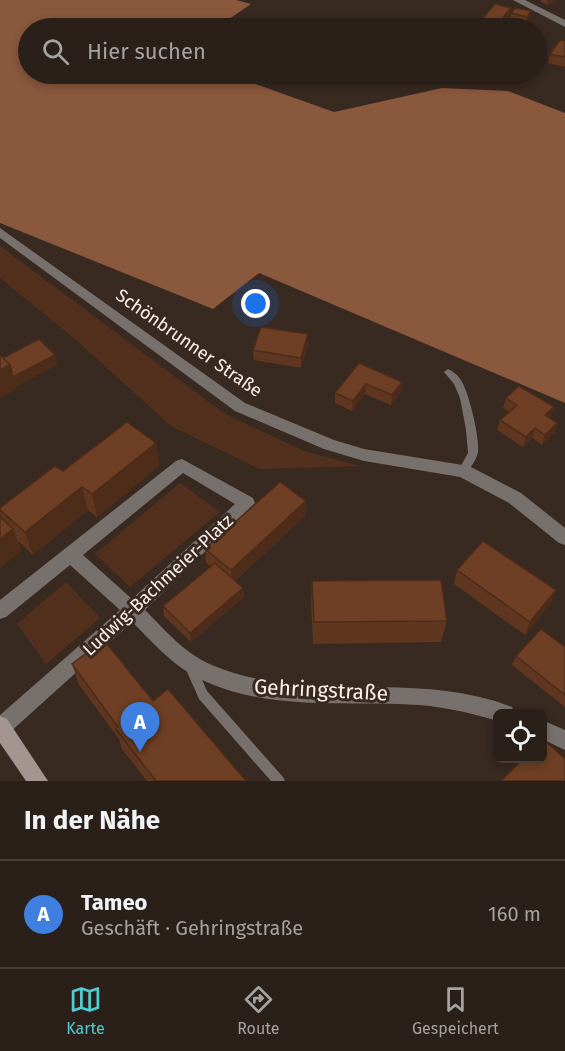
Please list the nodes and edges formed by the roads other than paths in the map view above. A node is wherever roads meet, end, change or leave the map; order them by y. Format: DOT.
graph roads {
  1 [pos="518,0"];
  2 [pos="565,24"];
  3 [pos="0,232"];
  4 [pos="447,372"];
  5 [pos="463,471"];
  6 [pos="565,538"];
  7 [pos="72,556"];
  8 [pos="133,610"];
  9 [pos="0,611"];
  10 [pos="189,663"];
  11 [pos="494,709"];
  12 [pos="0,726"];
  13 [pos="547,731"];
  14 [pos="565,740"];
  15 [pos="38,781"];
  16 [pos="279,781"];
  1 -- 2 [label="street"];
  3 -- 5 [label="street, Schönbrunner Straße"];
  4 -- 5 [label="lane"];
  5 -- 6 [label="street, Schönbrunner Straße"];
  7 -- 8 [label="street, Gehringstraße"];
  7 -- 8 [label="street, Ludwig-Bachmeier-Platz"];
  7 -- 9 [label="street, Ludwig-Bachmeier-Platz"];
  8 -- 10 [label="street, Gehringstraße"];
  8 -- 12 [label="street, Ludwig-Bachmeier-Platz"];
  10 -- 11 [label="street, Gehringstraße"];
  10 -- 16 [label="lane"];
  12 -- 15 [label="main road"];
  13 -- 14 [label="street"];
}
